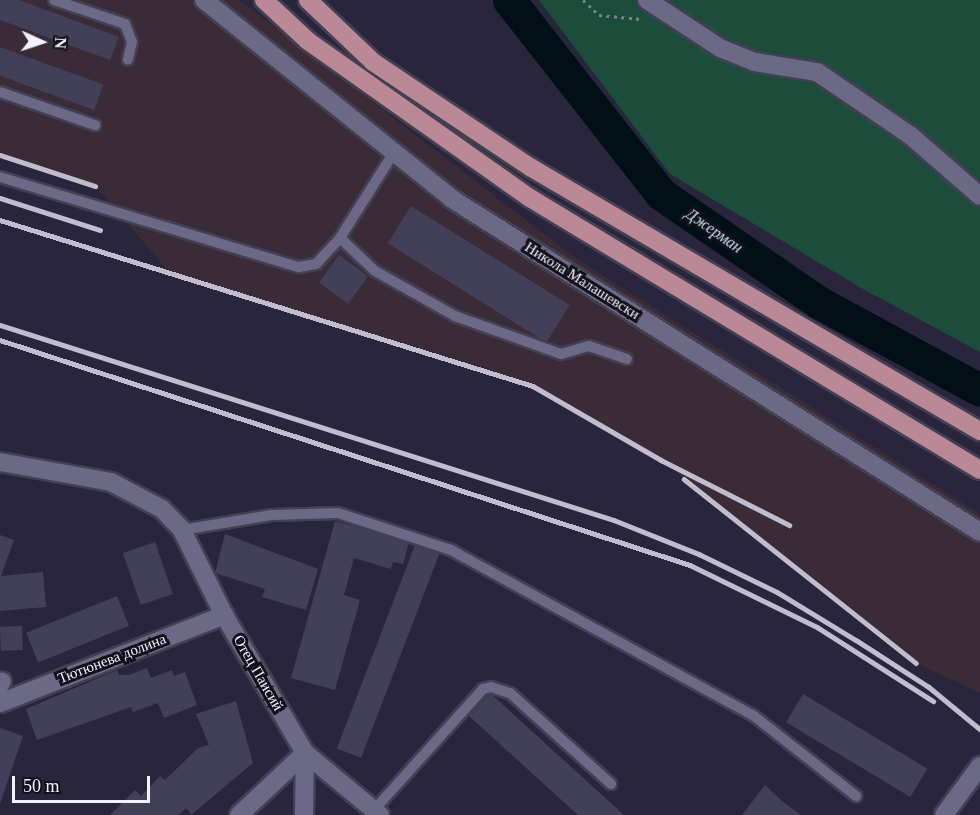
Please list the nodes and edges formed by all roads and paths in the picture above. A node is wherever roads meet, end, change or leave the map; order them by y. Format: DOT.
graph roads {
  1 [pos="54,0"];
  2 [pos="204,0"];
  3 [pos="264,0"];
  4 [pos="308,0"];
  5 [pos="583,0"];
  6 [pos="647,0"];
  7 [pos="645,19"];
  8 [pos="128,60"];
  9 [pos="0,92"];
  10 [pos="95,125"];
  11 [pos="393,154"];
  12 [pos="0,177"];
  13 [pos="980,196"];
  14 [pos="340,238"];
  15 [pos="627,358"];
  16 [pos="980,431"];
  17 [pos="0,462"];
  18 [pos="980,470"];
  19 [pos="182,530"];
  20 [pos="980,532"];
  21 [pos="225,615"];
  22 [pos="0,703"];
  23 [pos="305,753"];
  24 [pos="977,771"];
  25 [pos="610,784"];
  26 [pos="856,796"];
  27 [pos="377,812"];
  28 [pos="238,815"];
  29 [pos="304,815"];
  30 [pos="944,815"];
  1 -- 8 [label="lane"];
  2 -- 11 [label="street, Никола Малашевски"];
  3 -- 18 [label="main road"];
  4 -- 16 [label="main road"];
  5 -- 7 [label="path"];
  6 -- 13 [label="street"];
  9 -- 10 [label="lane"];
  11 -- 14 [label="lane"];
  11 -- 20 [label="street, Никола Малашевски"];
  12 -- 14 [label="lane"];
  14 -- 15 [label="lane"];
  17 -- 19 [label="street, Отец Паисий"];
  19 -- 21 [label="street, Отец Паисий"];
  19 -- 26 [label="lane"];
  21 -- 22 [label="street, Тютюнева долина"];
  21 -- 23 [label="street, Отец Паисий"];
  23 -- 27 [label="street, Отец Паисий"];
  23 -- 28 [label="street"];
  23 -- 29 [label="street"];
  24 -- 30 [label="street"];
  25 -- 27 [label="lane"];
}
